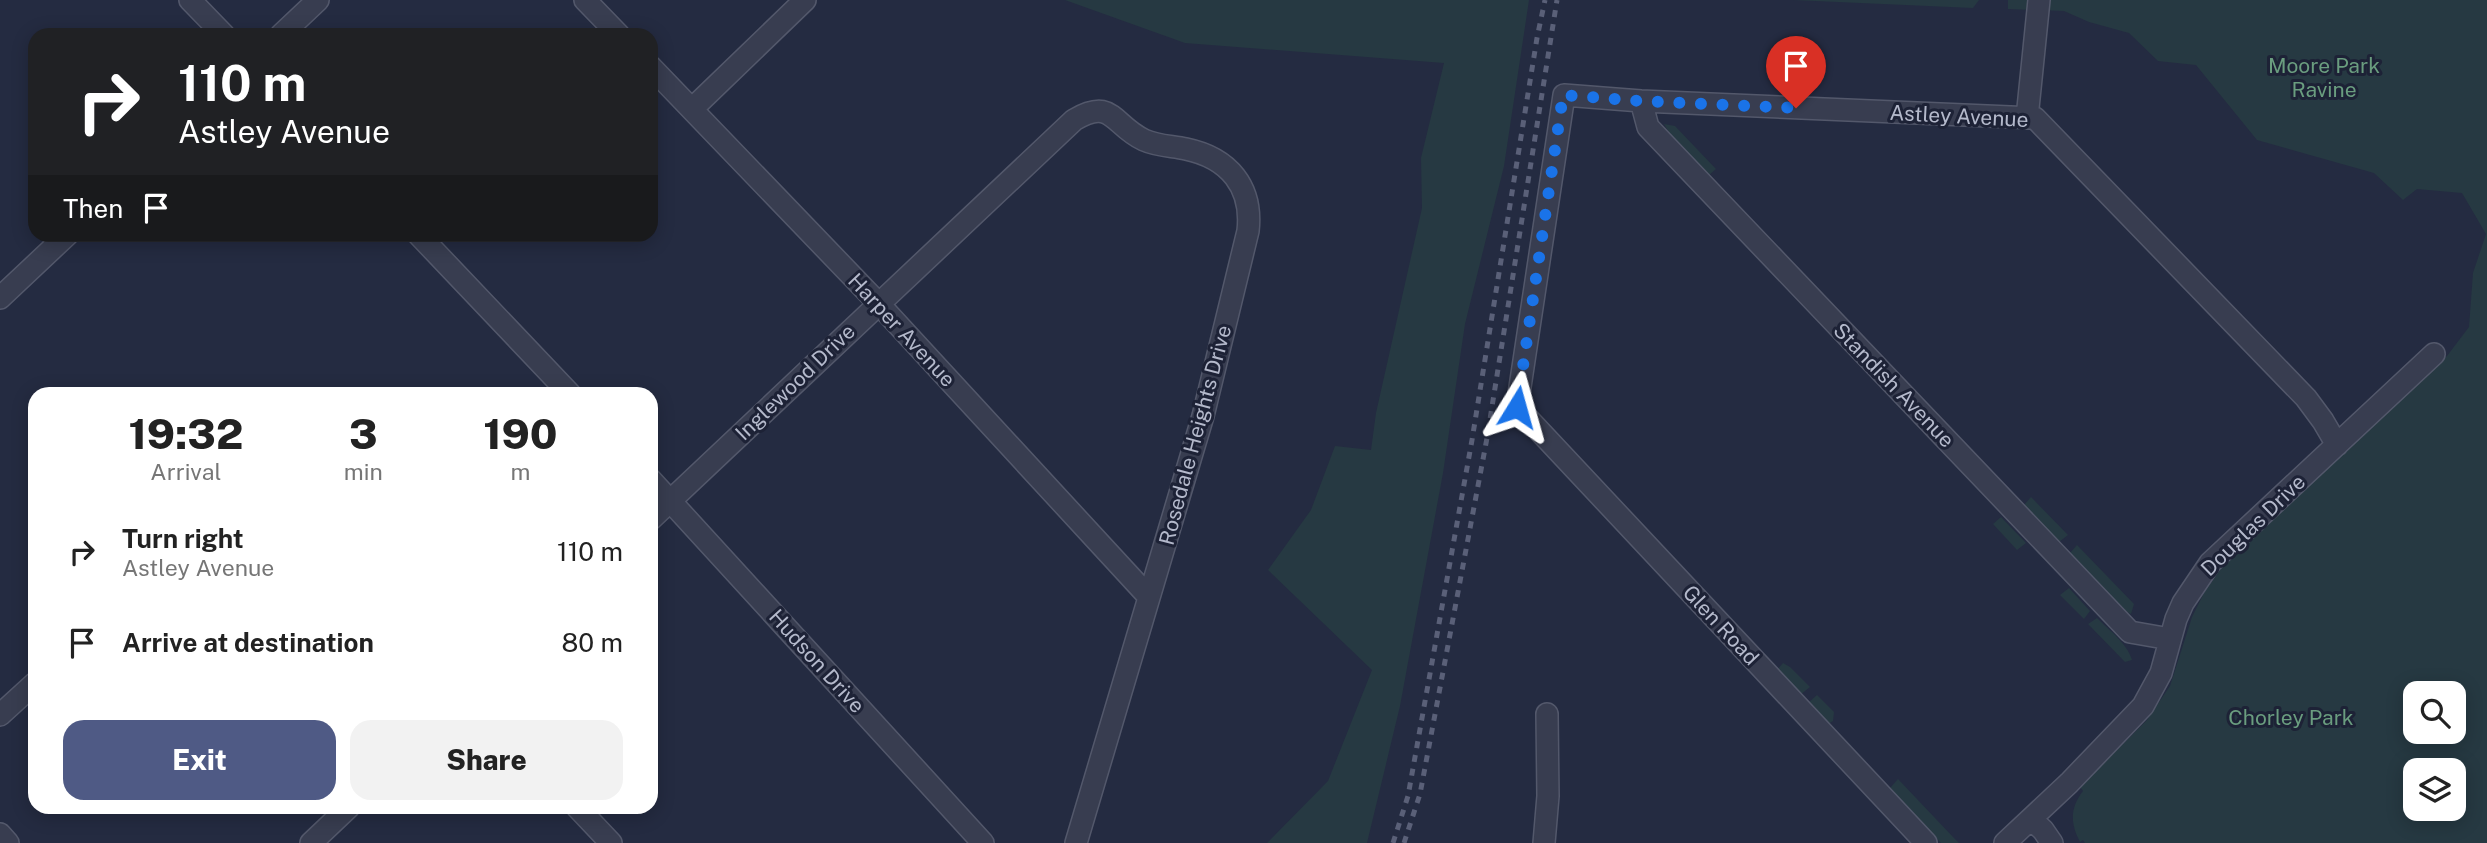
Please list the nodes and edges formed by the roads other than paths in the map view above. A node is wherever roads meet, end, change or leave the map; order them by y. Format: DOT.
graph roads {
  1 [pos="190,0"];
  2 [pos="318,0"];
  3 [pos="585,0"];
  4 [pos="805,0"];
  5 [pos="2039,0"];
  6 [pos="217,28"];
  7 [pos="288,28"];
  8 [pos="612,28"];
  9 [pos="658,74"];
  10 [pos="1641,101"];
  11 [pos="692,109"];
  12 [pos="1097,111"];
  13 [pos="2027,118"];
  14 [pos="60,242"];
  15 [pos="426,242"];
  16 [pos="0,298"];
  17 [pos="878,303"];
  18 [pos="2434,354"];
  19 [pos="563,387"];
  20 [pos="1517,407"];
  21 [pos="2337,445"];
  22 [pos="658,487"];
  23 [pos="670,500"];
  24 [pos="658,512"];
  25 [pos="1149,597"];
  26 [pos="2170,639"];
  27 [pos="28,689"];
  28 [pos="1547,714"];
  29 [pos="0,715"];
  30 [pos="342,814"];
  31 [pos="584,814"];
  32 [pos="2031,819"];
  33 [pos="0,834"];
  34 [pos="8,843"];
  35 [pos="311,843"];
  36 [pos="611,843"];
  37 [pos="983,843"];
  38 [pos="1076,843"];
  39 [pos="1544,843"];
  40 [pos="1926,843"];
  41 [pos="2005,843"];
  42 [pos="2052,843"];
  1 -- 6 [label="street"];
  2 -- 7 [label="street"];
  3 -- 8 [label="street"];
  4 -- 11 [label="street"];
  5 -- 13 [label="street"];
  9 -- 11 [label="street, Harper Avenue"];
  10 -- 13 [label="street, Astley Avenue"];
  10 -- 20 [label="street, Astley Avenue"];
  10 -- 26 [label="street, Standish Avenue"];
  11 -- 17 [label="street, Harper Avenue"];
  12 -- 17 [label="street, Inglewood Drive"];
  12 -- 25 [label="street, Rosedale Heights Drive"];
  13 -- 21 [label="street, Astley Avenue"];
  14 -- 16 [label="street"];
  15 -- 19 [label="street"];
  17 -- 23 [label="street, Inglewood Drive"];
  17 -- 25 [label="street, Harper Avenue"];
  18 -- 21 [label="street, Douglas Drive"];
  20 -- 40 [label="street, Glen Road"];
  21 -- 26 [label="street, Douglas Drive"];
  22 -- 23 [label="street, Hudson Drive"];
  23 -- 24 [label="street, Inglewood Drive"];
  23 -- 37 [label="street, Hudson Drive"];
  25 -- 38 [label="street, Rosedale Heights Drive"];
  26 -- 32 [label="street, Douglas Drive"];
  27 -- 29 [label="street"];
  28 -- 39 [label="street"];
  30 -- 35 [label="street"];
  31 -- 36 [label="street"];
  32 -- 41 [label="street, Douglas Drive"];
  32 -- 42 [label="street"];
  33 -- 34 [label="street"];
}
